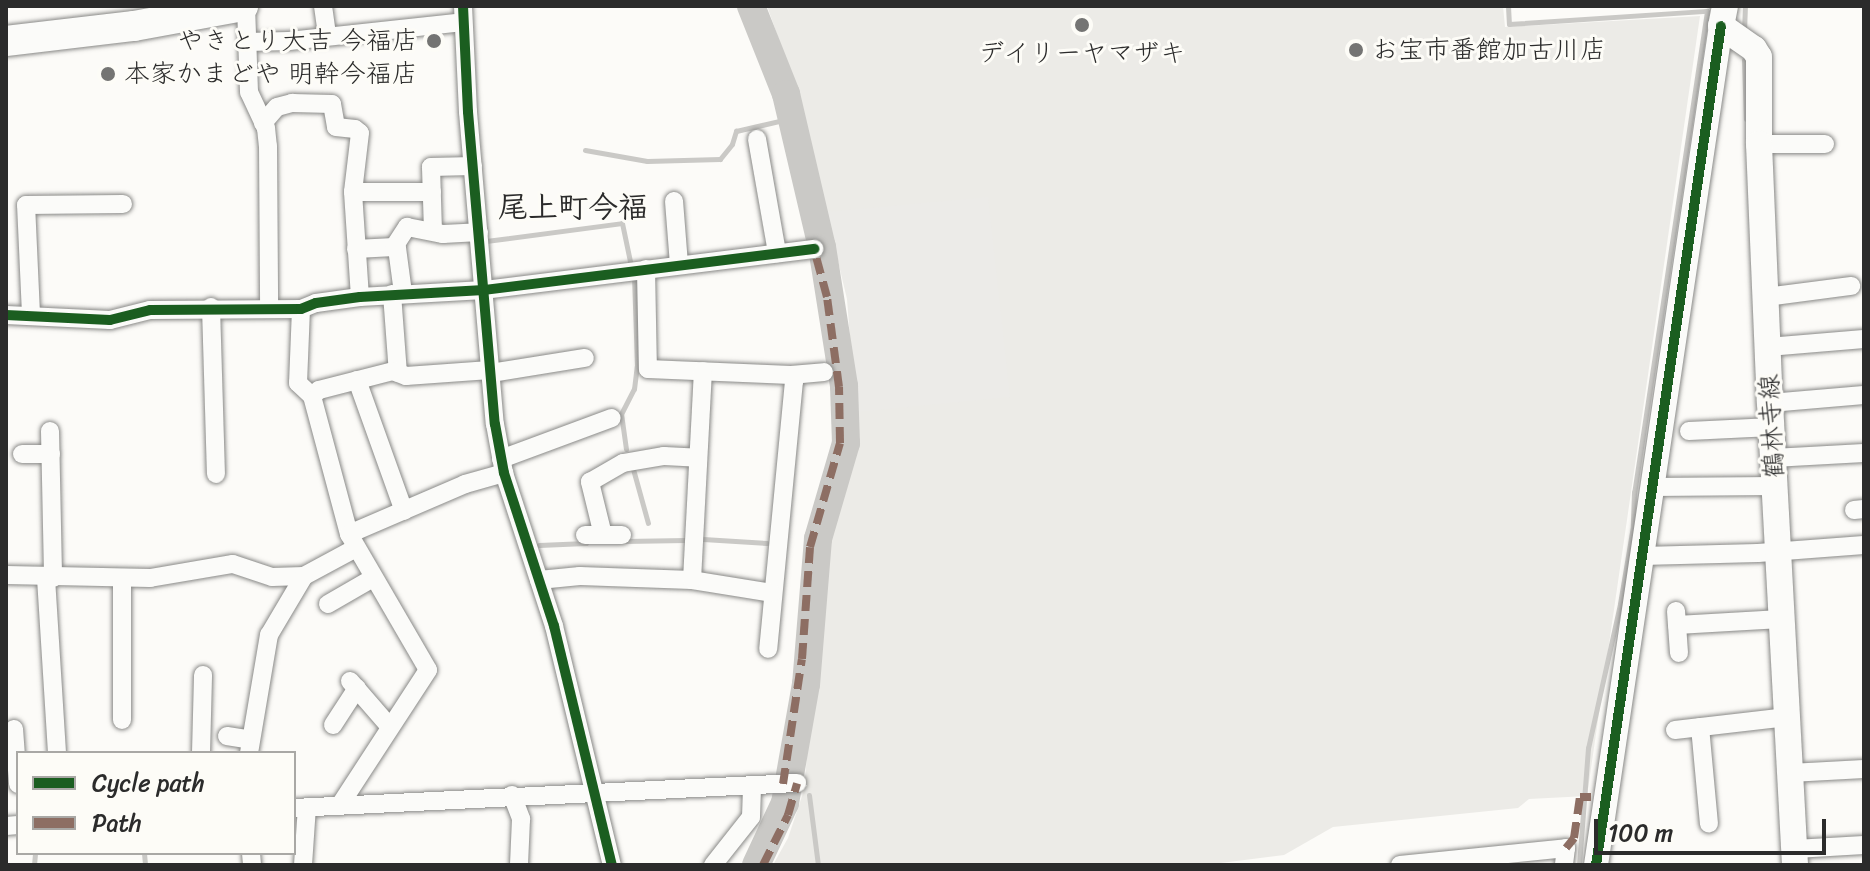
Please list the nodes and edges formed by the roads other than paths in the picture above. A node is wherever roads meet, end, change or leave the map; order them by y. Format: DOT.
graph roads {
  1 [pos="175,6"];
  2 [pos="244,6"];
  3 [pos="323,6"];
  4 [pos="463,14"];
  5 [pos="1723,16"];
  6 [pos="6,22"];
  7 [pos="327,36"];
  8 [pos="6,41"];
  9 [pos="247,42"];
  10 [pos="263,123"];
  11 [pos="757,139"];
  12 [pos="1759,144"];
  13 [pos="1825,144"];
  14 [pos="473,166"];
  15 [pos="353,192"];
  16 [pos="432,192"];
  17 [pos="674,201"];
  18 [pos="123,204"];
  19 [pos="433,231"];
  20 [pos="479,232"];
  21 [pos="394,247"];
  22 [pos="356,249"];
  23 [pos="814,249"];
  24 [pos="777,253"];
  25 [pos="679,265"];
  26 [pos="646,269"];
  27 [pos="1851,286"];
  28 [pos="484,290"];
  29 [pos="398,294"];
  30 [pos="360,297"];
  31 [pos="1766,297"];
  32 [pos="211,307"];
  33 [pos="269,309"];
  34 [pos="301,309"];
  35 [pos="31,314"];
  36 [pos="6,315"];
  37 [pos="1864,339"];
  38 [pos="1768,347"];
  39 [pos="585,358"];
  40 [pos="703,371"];
  41 [pos="490,372"];
  42 [pos="824,372"];
  43 [pos="398,373"];
  44 [pos="791,375"];
  45 [pos="357,380"];
  46 [pos="1864,395"];
  47 [pos="312,396"];
  48 [pos="612,418"];
  49 [pos="1765,421"];
  50 [pos="50,431"];
  51 [pos="1689,431"];
  52 [pos="22,454"];
  53 [pos="51,454"];
  54 [pos="698,458"];
  55 [pos="1773,458"];
  56 [pos="1853,458"];
  57 [pos="503,466"];
  58 [pos="216,474"];
  59 [pos="1765,485"];
  60 [pos="1652,487"];
  61 [pos="404,511"];
  62 [pos="603,535"];
  63 [pos="352,541"];
  64 [pos="1864,545"];
  65 [pos="1769,551"];
  66 [pos="1642,556"];
  67 [pos="6,575"];
  68 [pos="304,576"];
  69 [pos="49,578"];
  70 [pos="122,578"];
  71 [pos="373,578"];
  72 [pos="539,580"];
  73 [pos="692,580"];
  74 [pos="772,593"];
  75 [pos="328,604"];
  76 [pos="1773,619"];
  77 [pos="768,649"];
  78 [pos="1679,653"];
  79 [pos="203,675"];
  80 [pos="182,708"];
  81 [pos="202,709"];
  82 [pos="1781,717"];
  83 [pos="122,720"];
  84 [pos="1695,722"];
  85 [pos="333,725"];
  86 [pos="390,727"];
  87 [pos="14,729"];
  88 [pos="1675,730"];
  89 [pos="227,736"];
  90 [pos="250,747"];
  91 [pos="57,751"];
  92 [pos="201,751"];
  93 [pos="16,756"];
  94 [pos="1864,769"];
  95 [pos="1790,773"];
  96 [pos="792,784"];
  97 [pos="752,785"];
  98 [pos="593,791"];
  99 [pos="512,795"];
  100 [pos="340,805"];
  101 [pos="301,807"];
  102 [pos="1712,815"];
  103 [pos="1864,845"];
  104 [pos="1795,857"];
  105 [pos="1486,860"];
  106 [pos="1410,864"];
  107 [pos="303,865"];
  108 [pos="519,865"];
  109 [pos="612,865"];
  110 [pos="713,865"];
  111 [pos="1564,865"];
  112 [pos="1596,865"];
  1 -- 6 [label="highway"];
  2 -- 8 [label="highway"];
  2 -- 9 [label="street"];
  3 -- 7 [label="street"];
  4 -- 7 [label="street"];
  4 -- 14 [label="street"];
  5 -- 12 [label="main road, 鶴林寺線"];
  5 -- 60 [label="street"];
  7 -- 9 [label="street"];
  9 -- 10 [label="street"];
  10 -- 15 [label="street"];
  10 -- 33 [label="street"];
  11 -- 24 [label="street"];
  12 -- 13 [label="street"];
  12 -- 31 [label="main road, 鶴林寺線"];
  14 -- 16 [label="street"];
  14 -- 20 [label="street"];
  15 -- 16 [label="street"];
  15 -- 22 [label="street"];
  16 -- 19 [label="street"];
  17 -- 25 [label="street"];
  18 -- 35 [label="street"];
  19 -- 20 [label="street"];
  19 -- 21 [label="street"];
  20 -- 28 [label="street"];
  21 -- 22 [label="street"];
  21 -- 29 [label="street"];
  22 -- 30 [label="street"];
  23 -- 24 [label="street"];
  24 -- 25 [label="street"];
  25 -- 26 [label="street"];
  26 -- 28 [label="street"];
  26 -- 40 [label="street"];
  27 -- 31 [label="street"];
  28 -- 29 [label="street"];
  28 -- 41 [label="street"];
  29 -- 30 [label="street"];
  29 -- 43 [label="street"];
  30 -- 34 [label="street"];
  31 -- 38 [label="main road, 鶴林寺線"];
  32 -- 33 [label="street"];
  32 -- 35 [label="street"];
  32 -- 58 [label="street"];
  33 -- 34 [label="street"];
  34 -- 47 [label="street"];
  35 -- 36 [label="street"];
  37 -- 38 [label="street"];
  38 -- 49 [label="main road, 鶴林寺線"];
  39 -- 41 [label="street"];
  40 -- 44 [label="street"];
  40 -- 54 [label="street"];
  41 -- 43 [label="street"];
  41 -- 57 [label="street"];
  42 -- 44 [label="street"];
  43 -- 45 [label="street"];
  44 -- 74 [label="street"];
  45 -- 47 [label="street"];
  45 -- 61 [label="street"];
  46 -- 49 [label="street"];
  47 -- 63 [label="street"];
  48 -- 57 [label="street"];
  49 -- 51 [label="street"];
  49 -- 55 [label="main road, 鶴林寺線"];
  50 -- 53 [label="street"];
  52 -- 53 [label="street"];
  53 -- 69 [label="street"];
  54 -- 62 [label="street"];
  54 -- 73 [label="street"];
  55 -- 56 [label="street"];
  55 -- 59 [label="main road, 鶴林寺線"];
  57 -- 61 [label="street"];
  57 -- 72 [label="street"];
  59 -- 60 [label="street"];
  59 -- 65 [label="main road, 鶴林寺線"];
  60 -- 66 [label="street"];
  61 -- 63 [label="street"];
  63 -- 68 [label="street"];
  63 -- 71 [label="street"];
  64 -- 65 [label="street"];
  65 -- 66 [label="street"];
  65 -- 76 [label="main road, 鶴林寺線"];
  66 -- 112 [label="street"];
  67 -- 69 [label="street"];
  68 -- 70 [label="street"];
  68 -- 90 [label="street"];
  69 -- 70 [label="street"];
  69 -- 91 [label="street"];
  70 -- 83 [label="street"];
  71 -- 75 [label="street"];
  71 -- 86 [label="street"];
  72 -- 73 [label="street"];
  72 -- 98 [label="street"];
  73 -- 74 [label="street"];
  74 -- 77 [label="street"];
  76 -- 78 [label="street"];
  76 -- 82 [label="main road, 鶴林寺線"];
  79 -- 81 [label="street"];
  80 -- 81 [label="street"];
  81 -- 92 [label="street"];
  82 -- 84 [label="street"];
  82 -- 95 [label="main road, 鶴林寺線"];
  84 -- 88 [label="street"];
  84 -- 102 [label="street"];
  85 -- 86 [label="street"];
  86 -- 100 [label="street"];
  87 -- 93 [label="street"];
  89 -- 90 [label="street"];
  94 -- 95 [label="street"];
  95 -- 104 [label="main road, 鶴林寺線"];
  96 -- 97 [label="street"];
  97 -- 98 [label="street"];
  97 -- 110 [label="street"];
  98 -- 99 [label="street"];
  98 -- 109 [label="street"];
  99 -- 100 [label="street"];
  99 -- 108 [label="street"];
  100 -- 101 [label="street"];
  101 -- 107 [label="street"];
  103 -- 104 [label="street"];
  105 -- 106 [label="street"];
  105 -- 111 [label="street"];
}
